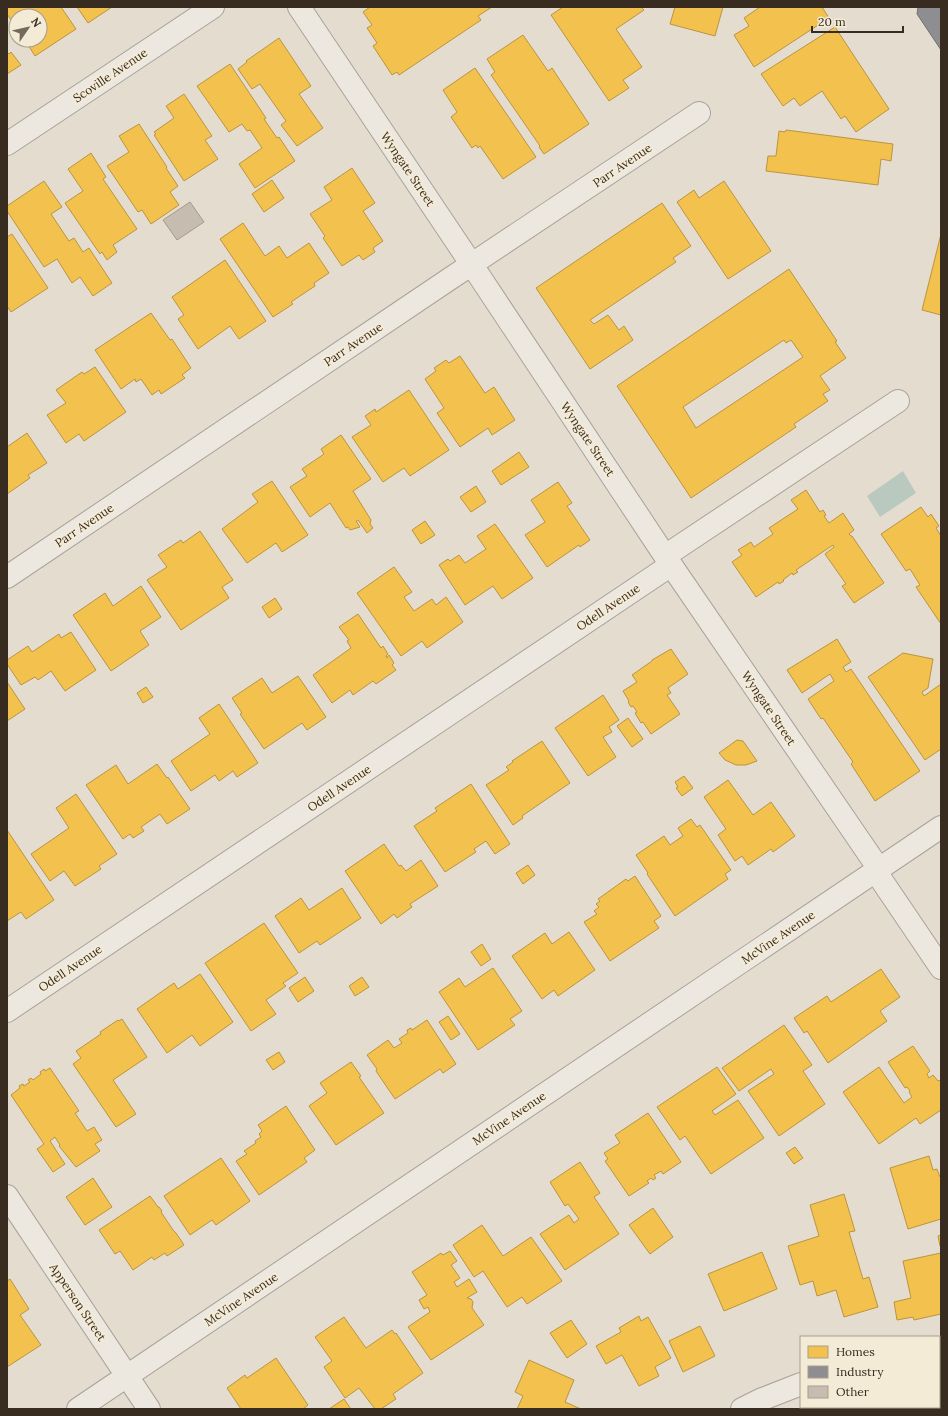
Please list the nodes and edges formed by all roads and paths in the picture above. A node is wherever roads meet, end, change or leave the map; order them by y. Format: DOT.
graph roads {
  1 [pos="213,7"];
  2 [pos="298,7"];
  3 [pos="699,113"];
  4 [pos="7,144"];
  5 [pos="472,264"];
  6 [pos="898,401"];
  7 [pos="668,560"];
  8 [pos="7,577"];
  9 [pos="941,827"];
  10 [pos="877,870"];
  11 [pos="941,968"];
  12 [pos="7,1011"];
  13 [pos="7,1196"];
  14 [pos="127,1376"];
  15 [pos="800,1384"];
  16 [pos="78,1409"];
  17 [pos="149,1409"];
  18 [pos="742,1409"];
  1 -- 4 [label="street, Scoville Avenue"];
  2 -- 5 [label="street, Wyngate Street"];
  3 -- 5 [label="street, Parr Avenue"];
  5 -- 7 [label="street, Wyngate Street"];
  5 -- 8 [label="street, Parr Avenue"];
  6 -- 7 [label="street, Odell Avenue"];
  7 -- 10 [label="street, Wyngate Street"];
  7 -- 12 [label="street, Odell Avenue"];
  9 -- 10 [label="street, McVine Avenue"];
  10 -- 11 [label="street, Wyngate Street"];
  10 -- 14 [label="street, McVine Avenue"];
  13 -- 14 [label="street, Apperson Street"];
  14 -- 16 [label="street, McVine Avenue"];
  14 -- 17 [label="street, Apperson Street"];
  15 -- 18 [label="street"];
}
